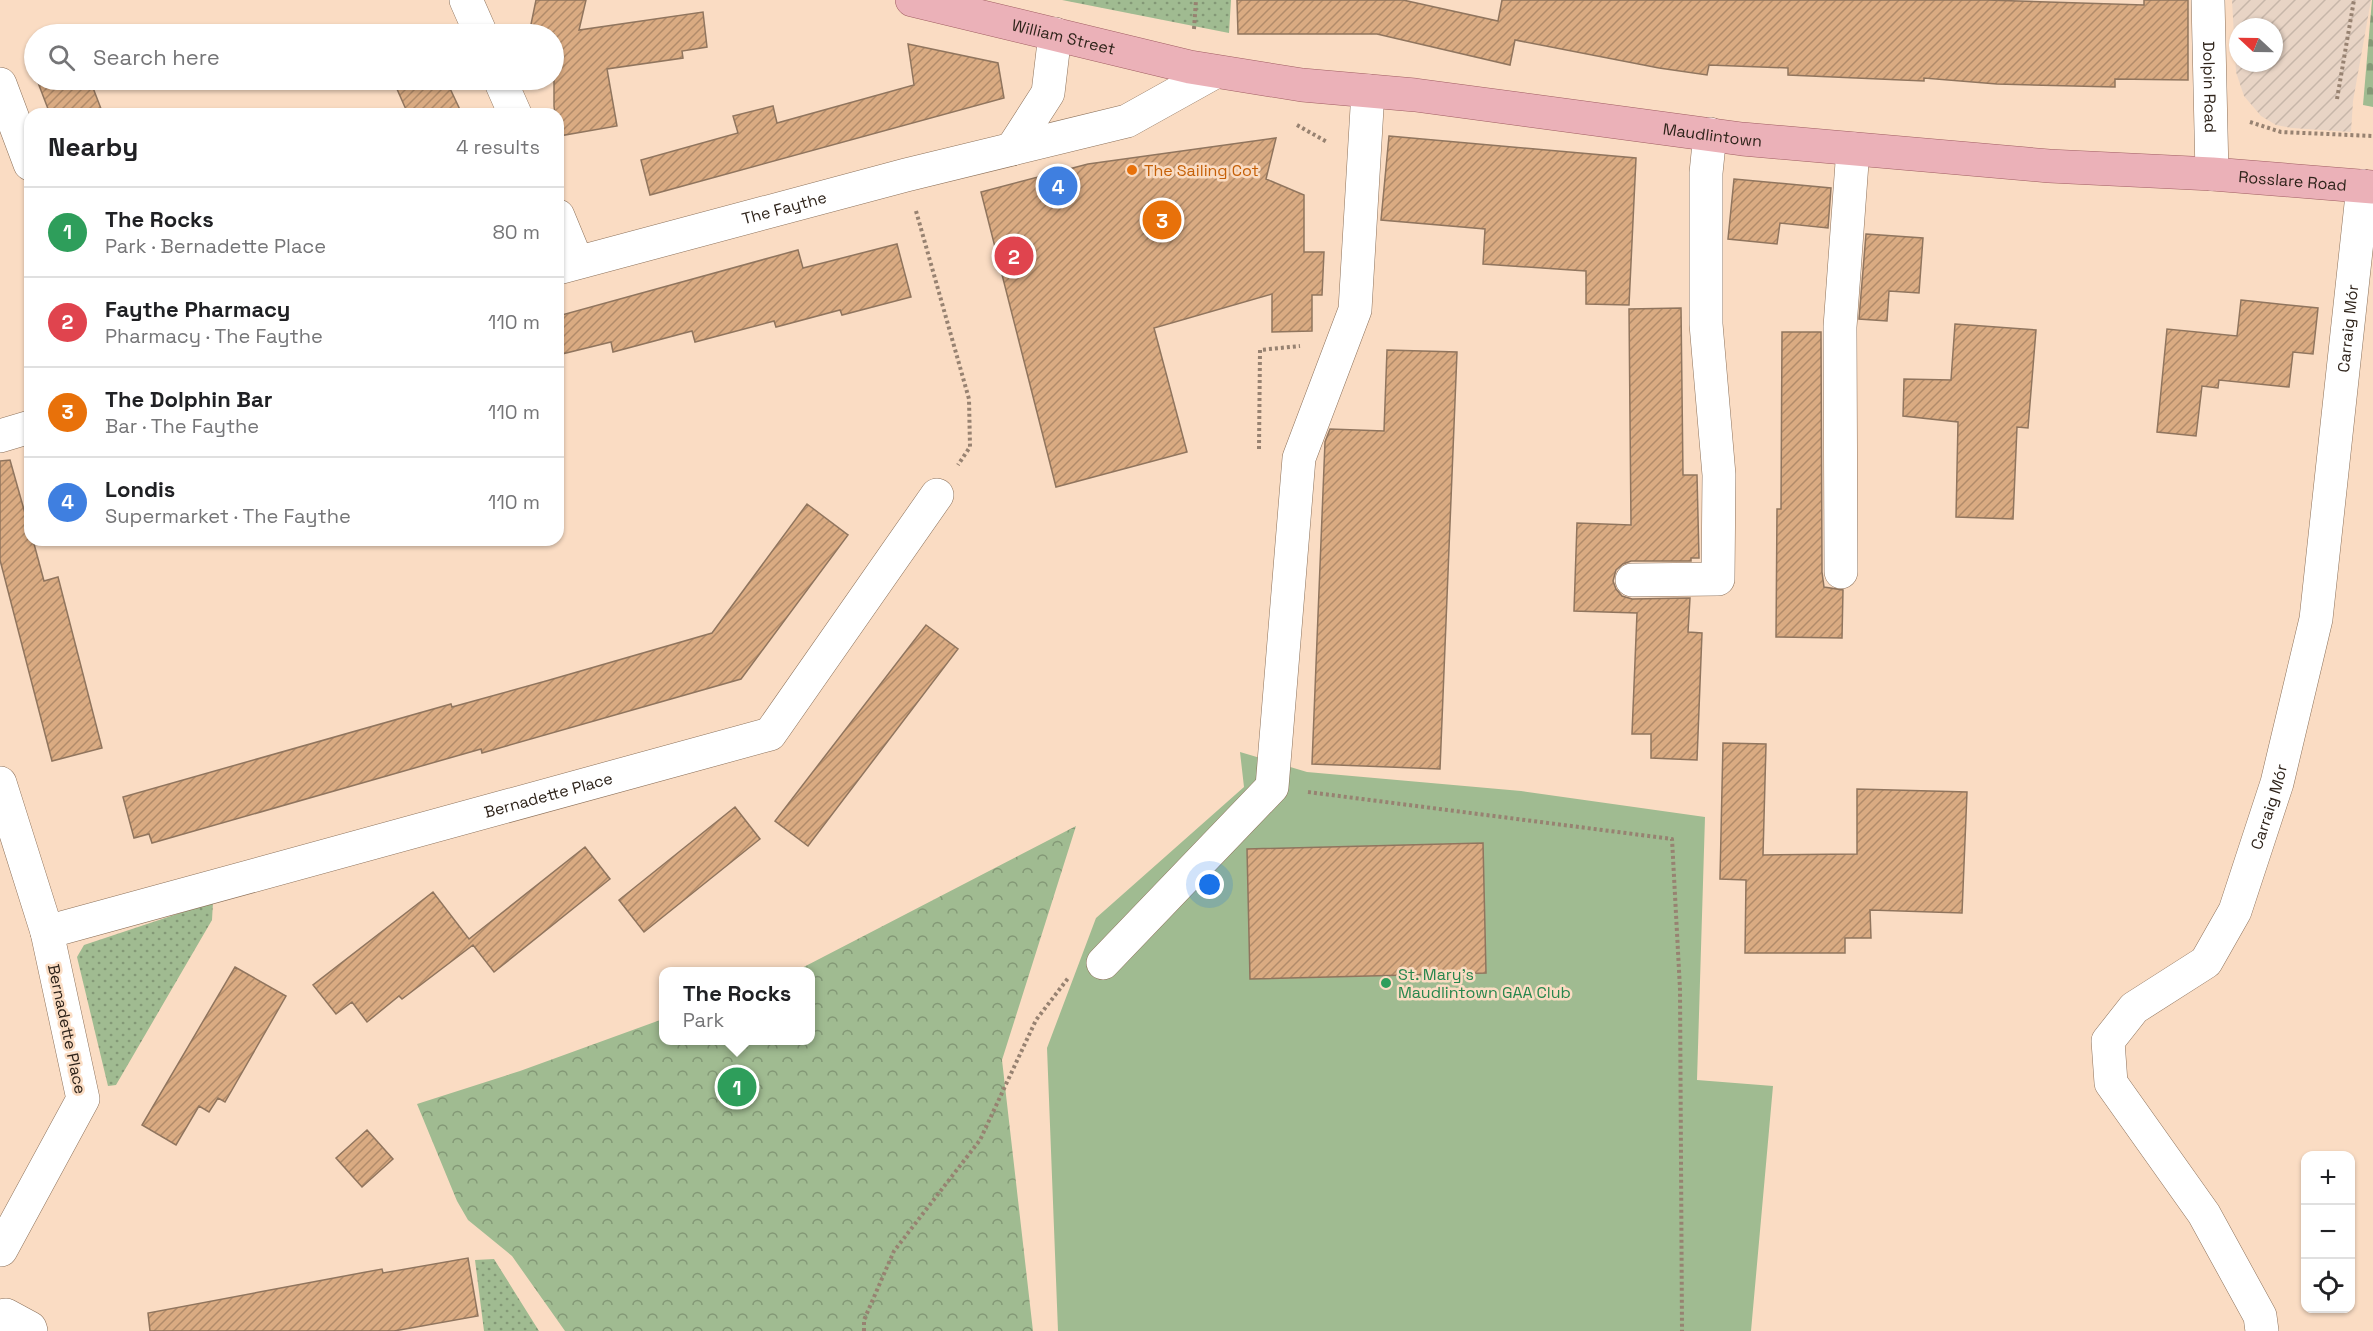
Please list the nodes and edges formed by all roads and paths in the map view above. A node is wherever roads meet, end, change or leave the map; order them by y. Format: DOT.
graph roads {
  1 [pos="912,0"];
  2 [pos="1196,0"];
  3 [pos="2208,0"];
  4 [pos="2354,0"];
  5 [pos="1194,33"];
  6 [pos="1055,34"];
  7 [pos="1215,72"];
  8 [pos="0,84"];
  9 [pos="504,90"];
  10 [pos="1368,91"];
  11 [pos="2337,99"];
  12 [pos="512,108"];
  13 [pos="2210,113"];
  14 [pos="1710,134"];
  15 [pos="2373,136"];
  16 [pos="24,148"];
  17 [pos="1853,148"];
  18 [pos="1012,149"];
  19 [pos="2211,174"];
  20 [pos="906,175"];
  21 [pos="2368,186"];
  22 [pos="564,245"];
  23 [pos="568,265"];
  24 [pos="24,429"];
  25 [pos="0,436"];
  26 [pos="937,495"];
  27 [pos="1841,572"];
  28 [pos="1632,580"];
  29 [pos="0,783"];
  30 [pos="1272,787"];
  31 [pos="47,932"];
  32 [pos="1103,963"];
  33 [pos="1072,973"];
  34 [pos="1,1250"];
  35 [pos="0,1316"];
  36 [pos="31,1331"];
  37 [pos="864,1331"];
  38 [pos="1682,1331"];
  39 [pos="2262,1331"];
  1 -- 6 [label="main road, William Street"];
  2 -- 5 [label="path"];
  3 -- 13 [label="street, Dolpin Road"];
  4 -- 11 [label="path"];
  6 -- 7 [label="main road, William Street"];
  6 -- 18 [label="street"];
  7 -- 10 [label="main road, Maudlintown"];
  7 -- 18 [label="street, The Faythe"];
  8 -- 16 [label="street"];
  9 -- 12 [label="street"];
  10 -- 14 [label="main road, Maudlintown"];
  10 -- 30 [label="street"];
  13 -- 15 [label="path"];
  13 -- 19 [label="street, Dolpin Road"];
  14 -- 17 [label="main road, Maudlintown"];
  14 -- 28 [label="street"];
  17 -- 19 [label="main road, Maudlintown"];
  17 -- 27 [label="street"];
  18 -- 20 [label="street, The Faythe"];
  19 -- 21 [label="main road, Rosslare Road"];
  20 -- 23 [label="street, The Faythe"];
  20 -- 26 [label="path"];
  21 -- 39 [label="street, Carraig Mór"];
  22 -- 23 [label="street"];
  24 -- 25 [label="street"];
  26 -- 31 [label="street, Bernadette Place"];
  29 -- 31 [label="street, Bernadette Place"];
  30 -- 32 [label="street"];
  30 -- 38 [label="path"];
  31 -- 34 [label="street, Bernadette Place"];
  33 -- 37 [label="path"];
  35 -- 36 [label="street"];
}
